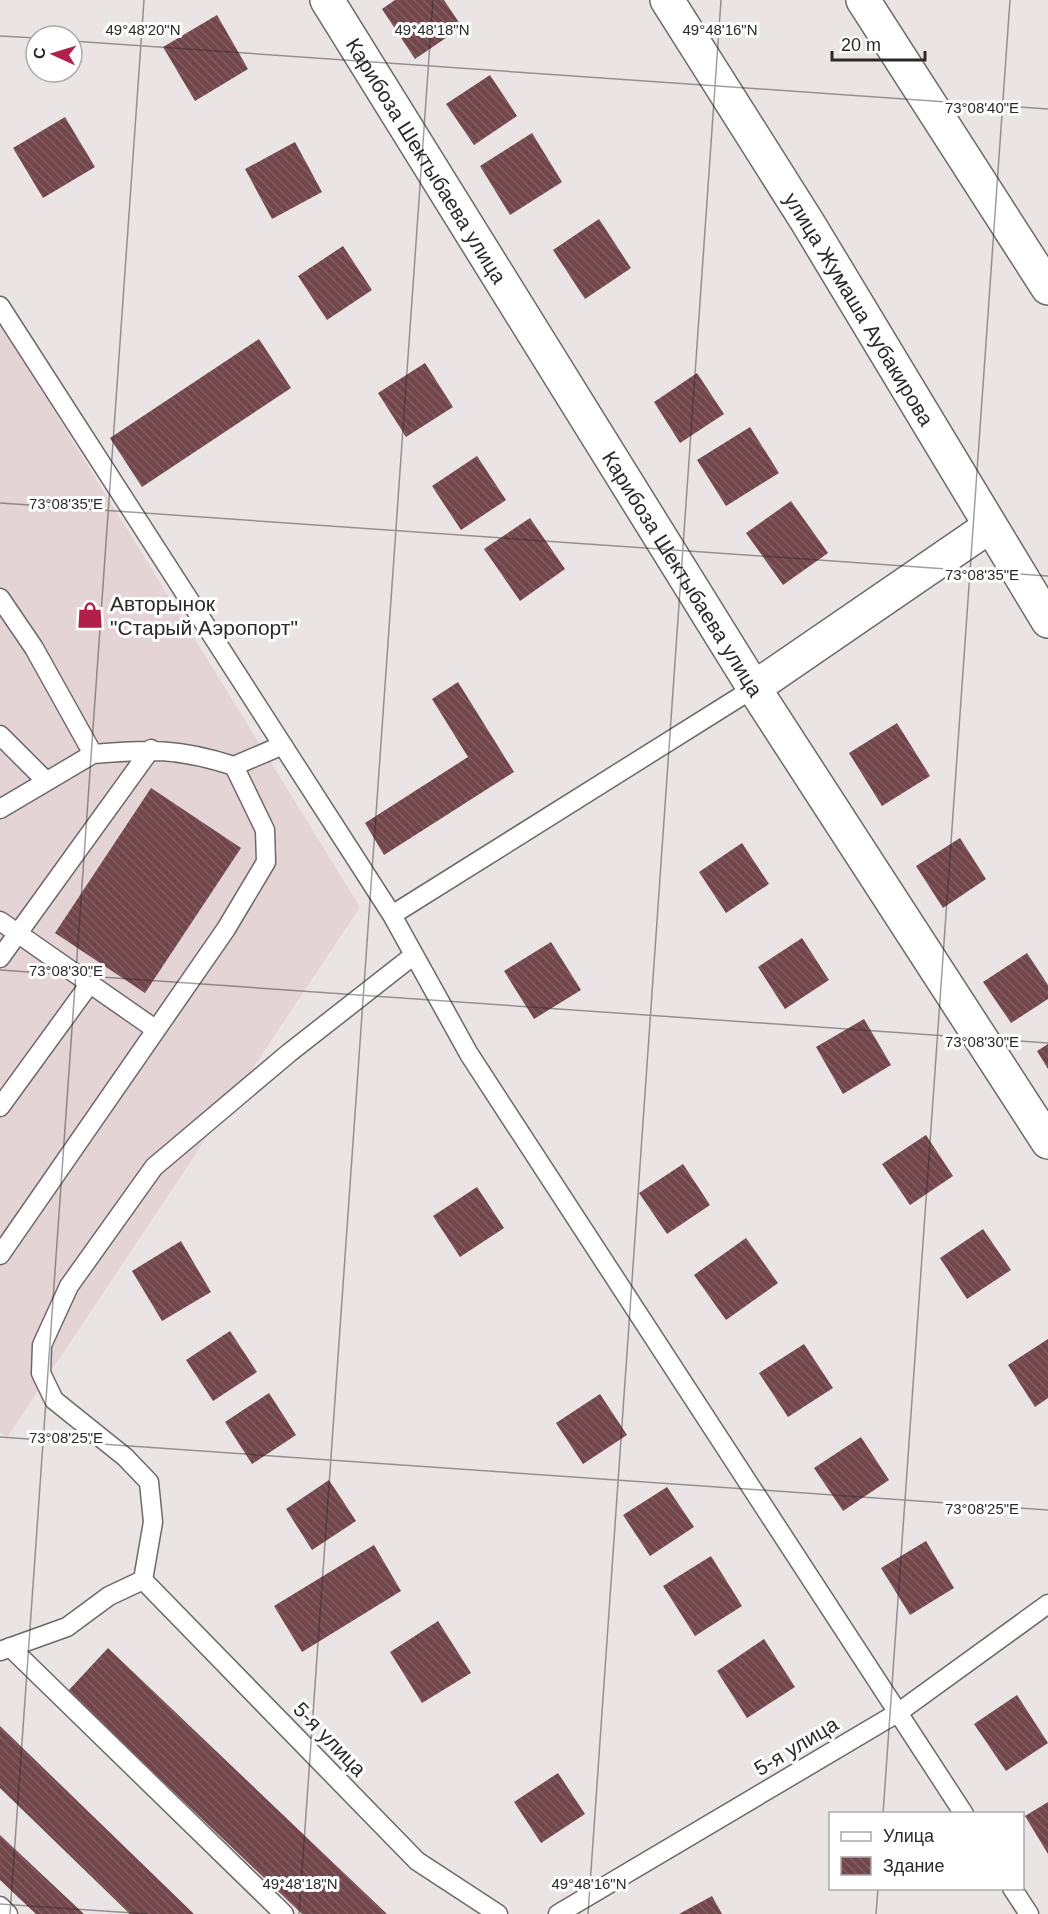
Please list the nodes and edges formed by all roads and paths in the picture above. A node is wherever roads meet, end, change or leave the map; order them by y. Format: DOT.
graph roads {
  1 [pos="327,0"];
  2 [pos="667,0"];
  3 [pos="863,0"];
  4 [pos="1048,288"];
  5 [pos="0,306"];
  6 [pos="990,526"];
  7 [pos="0,598"];
  8 [pos="1048,621"];
  9 [pos="754,688"];
  10 [pos="0,735"];
  11 [pos="283,745"];
  12 [pos="151,749"];
  13 [pos="93,754"];
  14 [pos="234,766"];
  15 [pos="46,782"];
  16 [pos="0,809"];
  17 [pos="392,915"];
  18 [pos="0,921"];
  19 [pos="17,934"];
  20 [pos="414,955"];
  21 [pos="0,958"];
  22 [pos="91,982"];
  23 [pos="155,1029"];
  24 [pos="0,1107"];
  25 [pos="1048,1142"];
  26 [pos="0,1255"];
  27 [pos="143,1580"];
  28 [pos="1048,1604"];
  29 [pos="5,1649"];
  30 [pos="899,1712"];
  31 [pos="963,1812"];
  32 [pos="1013,1890"];
  33 [pos="0,1906"];
  34 [pos="8,1914"];
  35 [pos="284,1914"];
  36 [pos="498,1914"];
  37 [pos="558,1914"];
  38 [pos="1029,1914"];
  1 -- 9 [label="street, Карибоза Шектыбаева улица"];
  2 -- 6 [label="street, улица Жумаша Аубакирова"];
  3 -- 4 [label="street"];
  5 -- 11 [label="lane"];
  6 -- 8 [label="street, улица Жумаша Аубакирова"];
  6 -- 9 [label="street"];
  7 -- 13 [label="lane"];
  9 -- 17 [label="lane"];
  9 -- 25 [label="street, Карибоза Шектыбаева улица"];
  10 -- 15 [label="lane"];
  11 -- 14 [label="lane"];
  11 -- 17 [label="lane"];
  12 -- 13 [label="lane"];
  12 -- 14 [label="lane"];
  12 -- 19 [label="lane"];
  13 -- 15 [label="lane"];
  14 -- 23 [label="lane"];
  15 -- 16 [label="lane"];
  17 -- 20 [label="lane"];
  18 -- 19 [label="lane"];
  19 -- 21 [label="lane"];
  19 -- 22 [label="lane"];
  20 -- 27 [label="lane"];
  20 -- 30 [label="lane"];
  22 -- 23 [label="lane"];
  22 -- 24 [label="lane"];
  23 -- 26 [label="lane"];
  27 -- 29 [label="lane"];
  27 -- 36 [label="lane, 5-я улица"];
  28 -- 30 [label="lane, 5-я улица"];
  29 -- 35 [label="lane"];
  30 -- 31 [label="lane"];
  30 -- 37 [label="lane, 5-я улица"];
  32 -- 38 [label="lane"];
  33 -- 34 [label="lane"];
}
